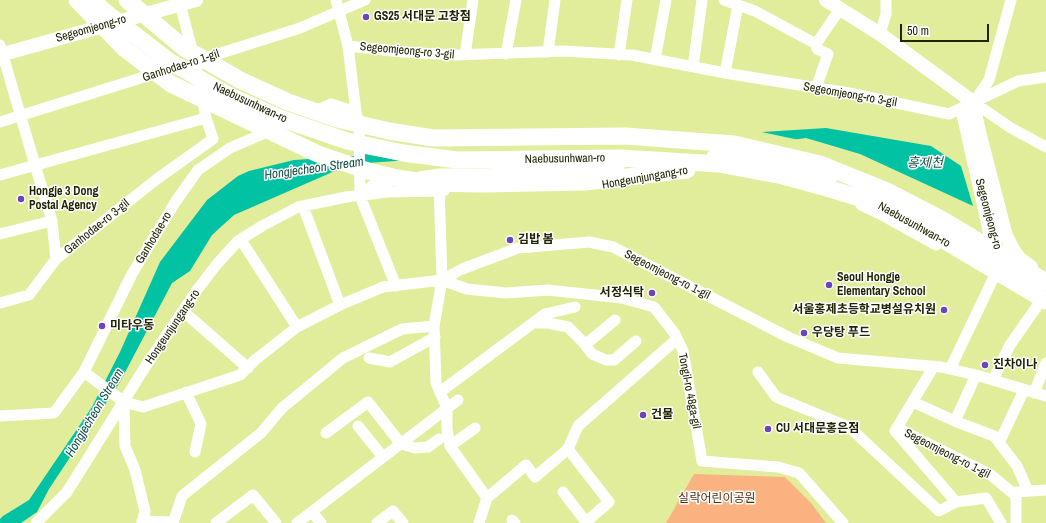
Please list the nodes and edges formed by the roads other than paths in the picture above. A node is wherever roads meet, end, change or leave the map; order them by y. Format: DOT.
graph roads {
  1 [pos="77,0"];
  2 [pos="92,0"];
  3 [pos="127,0"];
  4 [pos="196,0"];
  5 [pos="336,0"];
  6 [pos="365,0"];
  7 [pos="473,0"];
  8 [pos="516,0"];
  9 [pos="555,0"];
  10 [pos="627,0"];
  11 [pos="666,0"];
  12 [pos="702,0"];
  13 [pos="724,0"];
  14 [pos="826,0"];
  15 [pos="886,0"];
  16 [pos="1011,0"];
  17 [pos="180,4"];
  18 [pos="738,5"];
  19 [pos="840,9"];
  20 [pos="339,12"];
  21 [pos="880,34"];
  22 [pos="816,44"];
  23 [pos="348,46"];
  24 [pos="1,52"];
  25 [pos="548,52"];
  26 [pos="506,54"];
  27 [pos="465,55"];
  28 [pos="619,55"];
  29 [pos="654,60"];
  30 [pos="195,61"];
  31 [pos="693,67"];
  32 [pos="725,73"];
  33 [pos="1046,76"];
  34 [pos="816,88"];
  35 [pos="973,102"];
  36 [pos="356,112"];
  37 [pos="21,116"];
  38 [pos="206,118"];
  39 [pos="0,122"];
  40 [pos="974,133"];
  41 [pos="1046,147"];
  42 [pos="34,165"];
  43 [pos="690,170"];
  44 [pos="439,174"];
  45 [pos="0,175"];
  46 [pos="439,191"];
  47 [pos="360,196"];
  48 [pos="303,206"];
  49 [pos="52,221"];
  50 [pos="0,234"];
  51 [pos="241,240"];
  52 [pos="998,254"];
  53 [pos="56,260"];
  54 [pos="994,277"];
  55 [pos="1046,277"];
  56 [pos="442,280"];
  57 [pos="1046,282"];
  58 [pos="396,286"];
  59 [pos="1023,295"];
  60 [pos="0,303"];
  61 [pos="340,305"];
  62 [pos="1043,305"];
  63 [pos="575,307"];
  64 [pos="183,311"];
  65 [pos="615,320"];
  66 [pos="533,323"];
  67 [pos="297,327"];
  68 [pos="434,332"];
  69 [pos="677,338"];
  70 [pos="636,341"];
  71 [pos="585,345"];
  72 [pos="369,358"];
  73 [pos="1046,363"];
  74 [pos="934,366"];
  75 [pos="248,368"];
  76 [pos="950,369"];
  77 [pos="84,372"];
  78 [pos="758,372"];
  79 [pos="976,375"];
  80 [pos="993,380"];
  81 [pos="1029,391"];
  82 [pos="186,392"];
  83 [pos="440,392"];
  84 [pos="1046,396"];
  85 [pos="458,400"];
  86 [pos="124,402"];
  87 [pos="913,402"];
  88 [pos="447,408"];
  89 [pos="0,416"];
  90 [pos="955,420"];
  91 [pos="358,426"];
  92 [pos="475,428"];
  93 [pos="896,429"];
  94 [pos="326,434"];
  95 [pos="439,439"];
  96 [pos="999,442"];
  97 [pos="401,444"];
  98 [pos="450,446"];
  99 [pos="568,450"];
  100 [pos="196,452"];
  101 [pos="383,457"];
  102 [pos="1046,490"];
  103 [pos="1028,491"];
  104 [pos="563,492"];
  105 [pos="1016,496"];
  106 [pos="486,498"];
  107 [pos="956,502"];
  108 [pos="312,512"];
  109 [pos="142,522"];
  110 [pos="36,523"];
  111 [pos="173,523"];
  112 [pos="216,523"];
  113 [pos="276,523"];
  114 [pos="297,523"];
  115 [pos="321,523"];
  116 [pos="377,523"];
  117 [pos="403,523"];
  118 [pos="479,523"];
  119 [pos="843,523"];
  120 [pos="1001,523"];
  121 [pos="1016,523"];
  1 -- 43 [label="highway"];
  2 -- 62 [label="highway, Naebusunhwan-ro"];
  3 -- 57 [label="highway, Naebusunhwan-ro"];
  4 -- 17 [label="main road, Segeomjeong-ro"];
  5 -- 20 [label="street, Segeomjeong-ro 3-gil"];
  6 -- 20 [label="street"];
  7 -- 27 [label="street, Segeomjeong-ro 3-gil"];
  8 -- 26 [label="street"];
  9 -- 25 [label="street"];
  10 -- 28 [label="street"];
  11 -- 29 [label="street"];
  12 -- 31 [label="street"];
  13 -- 18 [label="street"];
  14 -- 19 [label="main road"];
  15 -- 21 [label="street"];
  16 -- 35 [label="street"];
  17 -- 24 [label="main road, Segeomjeong-ro"];
  17 -- 30 [label="street"];
  18 -- 22 [label="street"];
  18 -- 32 [label="street"];
  19 -- 21 [label="main road"];
  19 -- 22 [label="street"];
  20 -- 23 [label="street, Segeomjeong-ro 3-gil"];
  20 -- 30 [label="street, Ganhodae-ro 1-gil"];
  21 -- 35 [label="main road"];
  22 -- 34 [label="street"];
  23 -- 27 [label="street, Segeomjeong-ro 3-gil"];
  23 -- 36 [label="street, Segeomjeong-ro 3-gil"];
  24 -- 37 [label="street, Segeomjeong-ro"];
  25 -- 26 [label="street, Segeomjeong-ro 3-gil"];
  25 -- 28 [label="street, Segeomjeong-ro 3-gil"];
  26 -- 27 [label="street, Segeomjeong-ro 3-gil"];
  28 -- 29 [label="street, Segeomjeong-ro 3-gil"];
  29 -- 31 [label="street, Segeomjeong-ro 3-gil"];
  30 -- 37 [label="street, Ganhodae-ro 1-gil"];
  30 -- 38 [label="street"];
  31 -- 32 [label="street, Segeomjeong-ro 3-gil"];
  32 -- 34 [label="street, Segeomjeong-ro 3-gil"];
  33 -- 35 [label="street, Segeomjeong-ro 3-gil"];
  34 -- 35 [label="street, Segeomjeong-ro 3-gil"];
  35 -- 40 [label="main road, Segeomjeong-ro"];
  35 -- 41 [label="street"];
  36 -- 47 [label="street, Segeomjeong-ro 3-gil"];
  36 -- 77 [label="street, Ganhodae-ro"];
  37 -- 39 [label="street, Ganhodae-ro 1-gil"];
  37 -- 42 [label="street"];
  38 -- 42 [label="street"];
  38 -- 53 [label="street, Ganhodae-ro 3-gil"];
  40 -- 52 [label="main road, Segeomjeong-ro"];
  40 -- 55 [label="main road, Segeomjeong-ro"];
  42 -- 45 [label="street"];
  42 -- 49 [label="street"];
  43 -- 46 [label="street, Hongeunjungang-ro"];
  43 -- 54 [label="street, Hongeunjungang-ro"];
  44 -- 46 [label="street"];
  44 -- 47 [label="street, Hongeunjungang-ro"];
  44 -- 52 [label="street, Hongeunjungang-ro"];
  46 -- 47 [label="street, Hongeunjungang-ro"];
  46 -- 56 [label="street"];
  47 -- 48 [label="street, Hongeunjungang-ro"];
  47 -- 58 [label="street"];
  48 -- 51 [label="street, Hongeunjungang-ro"];
  48 -- 61 [label="street"];
  49 -- 50 [label="street"];
  49 -- 53 [label="street, Ganhodae-ro 3-gil"];
  51 -- 64 [label="street, Hongeunjungang-ro"];
  51 -- 67 [label="street"];
  52 -- 59 [label="main road, Segeomjeong-ro"];
  53 -- 60 [label="street"];
  54 -- 59 [label="street, Hongeunjungang-ro"];
  54 -- 76 [label="street"];
  56 -- 58 [label="street, Segeomjeong-ro 1-gil"];
  56 -- 68 [label="street"];
  56 -- 69 [label="street, Tongil-ro 48ga-gil"];
  56 -- 74 [label="street, Segeomjeong-ro 1-gil"];
  58 -- 61 [label="street, Segeomjeong-ro 1-gil"];
  59 -- 62 [label="main road, Segeomjeong-ro"];
  61 -- 67 [label="street, Segeomjeong-ro 1-gil"];
  62 -- 80 [label="street"];
  63 -- 66 [label="street"];
  64 -- 75 [label="street"];
  64 -- 86 [label="street, Hongeunjungang-ro"];
  65 -- 71 [label="street"];
  66 -- 71 [label="street"];
  66 -- 83 [label="street"];
  67 -- 75 [label="street, Segeomjeong-ro 1-gil"];
  68 -- 72 [label="street"];
  68 -- 83 [label="street"];
  68 -- 111 [label="street"];
  69 -- 99 [label="street"];
  69 -- 119 [label="street, Tongil-ro 48ga-gil"];
  70 -- 71 [label="street"];
  73 -- 81 [label="street"];
  74 -- 76 [label="street, Segeomjeong-ro 1-gil"];
  74 -- 87 [label="street, Segeomjeong-ro 1-gil"];
  75 -- 82 [label="street, Segeomjeong-ro 1-gil"];
  76 -- 79 [label="street, Segeomjeong-ro 1-gil"];
  77 -- 86 [label="street"];
  77 -- 89 [label="street, Ganhodae-ro"];
  78 -- 107 [label="street"];
  79 -- 80 [label="street, Segeomjeong-ro 1-gil"];
  79 -- 90 [label="street"];
  80 -- 81 [label="street, Segeomjeong-ro 1-gil"];
  81 -- 84 [label="street, Segeomjeong-ro 1-gil"];
  81 -- 96 [label="street"];
  82 -- 86 [label="street, Segeomjeong-ro 1-gil"];
  82 -- 100 [label="street"];
  83 -- 88 [label="street"];
  85 -- 88 [label="street"];
  86 -- 109 [label="street"];
  86 -- 110 [label="street, Hongeunjungang-ro"];
  87 -- 90 [label="street"];
  87 -- 93 [label="street, Segeomjeong-ro 1-gil"];
  88 -- 97 [label="street"];
  88 -- 98 [label="street"];
  90 -- 96 [label="street"];
  91 -- 101 [label="street"];
  92 -- 98 [label="street"];
  93 -- 105 [label="street, Segeomjeong-ro 1-gil"];
  93 -- 107 [label="street"];
  94 -- 97 [label="street"];
  95 -- 97 [label="street"];
  96 -- 103 [label="street"];
  97 -- 101 [label="street"];
  98 -- 106 [label="street"];
  99 -- 104 [label="street"];
  99 -- 106 [label="street"];
  101 -- 108 [label="street"];
  102 -- 103 [label="street"];
  103 -- 105 [label="street"];
  105 -- 121 [label="street"];
  106 -- 118 [label="street"];
  107 -- 120 [label="street"];
  108 -- 114 [label="street"];
  108 -- 115 [label="street"];
  109 -- 111 [label="street"];
  112 -- 113 [label="street"];
  116 -- 117 [label="street"];
}
